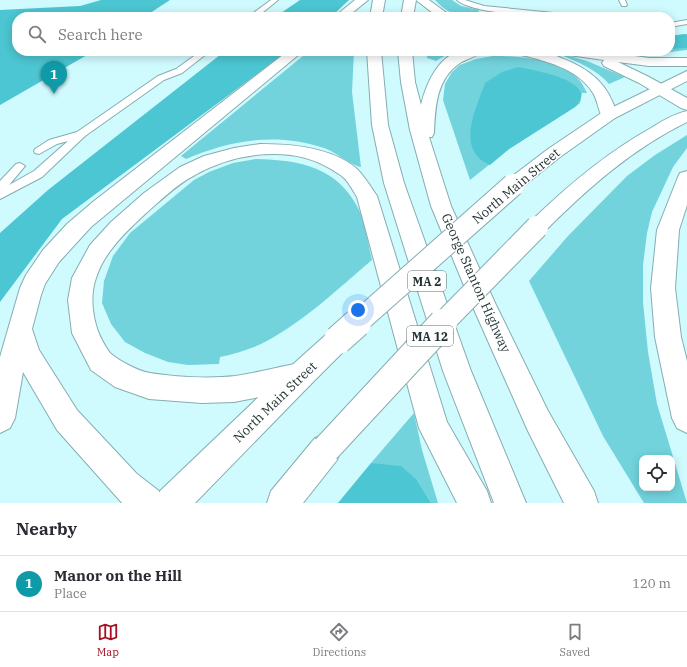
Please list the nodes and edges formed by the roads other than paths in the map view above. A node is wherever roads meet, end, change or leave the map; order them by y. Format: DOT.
graph roads {
  1 [pos="275,0"];
  2 [pos="362,0"];
  3 [pos="379,0"];
  4 [pos="410,0"];
  5 [pos="422,0"];
  6 [pos="460,0"];
  7 [pos="259,12"];
  8 [pos="346,12"];
  9 [pos="377,12"];
  10 [pos="408,12"];
  11 [pos="439,12"];
  12 [pos="524,12"];
  13 [pos="687,22"];
  14 [pos="675,24"];
  15 [pos="199,56"];
  16 [pos="290,56"];
  17 [pos="374,56"];
  18 [pos="405,56"];
  19 [pos="464,56"];
  20 [pos="543,56"];
  21 [pos="586,56"];
  22 [pos="605,56"];
  23 [pos="687,62"];
  24 [pos="687,75"];
  25 [pos="660,90"];
  26 [pos="687,105"];
  27 [pos="609,115"];
  28 [pos="687,116"];
  29 [pos="81,134"];
  30 [pos="424,150"];
  31 [pos="40,151"];
  32 [pos="20,166"];
  33 [pos="687,177"];
  34 [pos="0,188"];
  35 [pos="0,195"];
  36 [pos="20,330"];
  37 [pos="300,376"];
  38 [pos="0,418"];
  39 [pos="687,418"];
  40 [pos="146,503"];
  41 [pos="172,503"];
  42 [pos="283,503"];
  43 [pos="475,503"];
  44 [pos="510,503"];
  45 [pos="582,503"];
  1 -- 7 [label="lane"];
  2 -- 8 [label="main road"];
  3 -- 9 [label="main road"];
  4 -- 10 [label="main road"];
  5 -- 11 [label="main road"];
  6 -- 12 [label="lane"];
  13 -- 14 [label="lane"];
  15 -- 29 [label="lane"];
  16 -- 36 [label="main road"];
  17 -- 44 [label="main road, MA 2"];
  18 -- 30 [label="main road, George Stanton Highway"];
  19 -- 30 [label="main road"];
  20 -- 27 [label="main road"];
  21 -- 25 [label="main road"];
  22 -- 23 [label="main road"];
  24 -- 25 [label="main road, North Main Street"];
  25 -- 26 [label="main road"];
  25 -- 27 [label="main road, North Main Street"];
  27 -- 37 [label="main road, North Main Street, bridge"];
  28 -- 42 [label="main road, MA 12, bridge"];
  29 -- 31 [label="lane"];
  29 -- 35 [label="lane"];
  30 -- 45 [label="main road, George Stanton Highway"];
  32 -- 34 [label="lane"];
  33 -- 39 [label="main road"];
  36 -- 38 [label="main road"];
  36 -- 40 [label="main road"];
  37 -- 41 [label="main road, North Main Street"];
  37 -- 43 [label="main road"];
}
